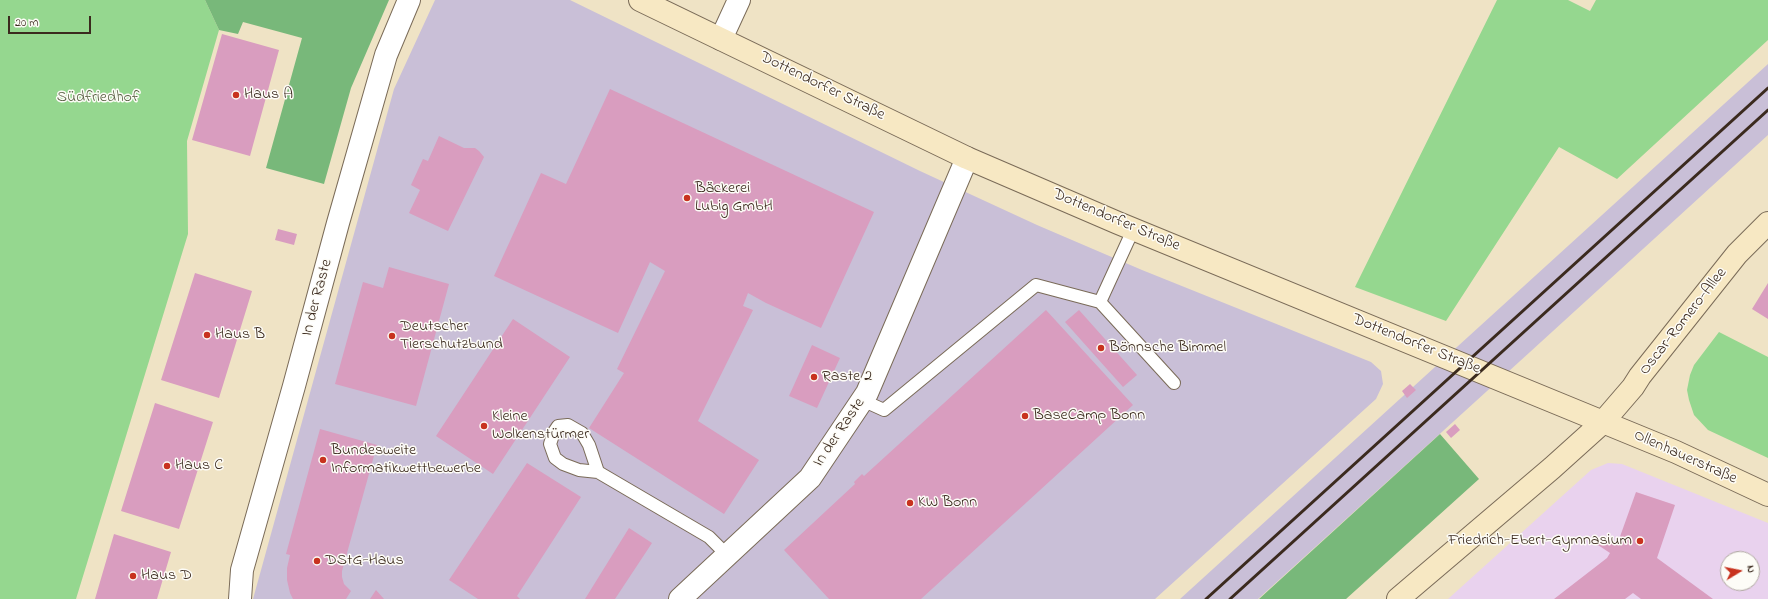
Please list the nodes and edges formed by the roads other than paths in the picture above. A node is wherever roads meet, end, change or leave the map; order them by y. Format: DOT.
graph roads {
  1 [pos="409,0"];
  2 [pos="640,0"];
  3 [pos="739,0"];
  4 [pos="721,39"];
  5 [pos="967,158"];
  6 [pos="1768,223"];
  7 [pos="1133,230"];
  8 [pos="1100,302"];
  9 [pos="1174,383"];
  10 [pos="862,400"];
  11 [pos="1602,422"];
  12 [pos="598,472"];
  13 [pos="1768,495"];
  14 [pos="727,555"];
  15 [pos="240,599"];
  16 [pos="680,599"];
  17 [pos="1398,599"];
  1 -- 15 [label="street, In der Raste"];
  2 -- 4 [label="main road, Dottendorfer Straße"];
  3 -- 4 [label="street"];
  4 -- 5 [label="main road, Dottendorfer Straße"];
  5 -- 7 [label="main road, Dottendorfer Straße"];
  5 -- 10 [label="street, In der Raste"];
  6 -- 11 [label="main road, Oscar-Romero-Allee"];
  7 -- 8 [label="lane"];
  7 -- 11 [label="main road, Dottendorfer Straße"];
  8 -- 9 [label="lane"];
  8 -- 10 [label="lane"];
  10 -- 14 [label="street, In der Raste"];
  11 -- 13 [label="main road, Ollenhauerstraße"];
  11 -- 17 [label="main road, Oscar-Romero-Allee"];
  12 -- 14 [label="lane"];
  14 -- 16 [label="street, In der Raste"];
}
